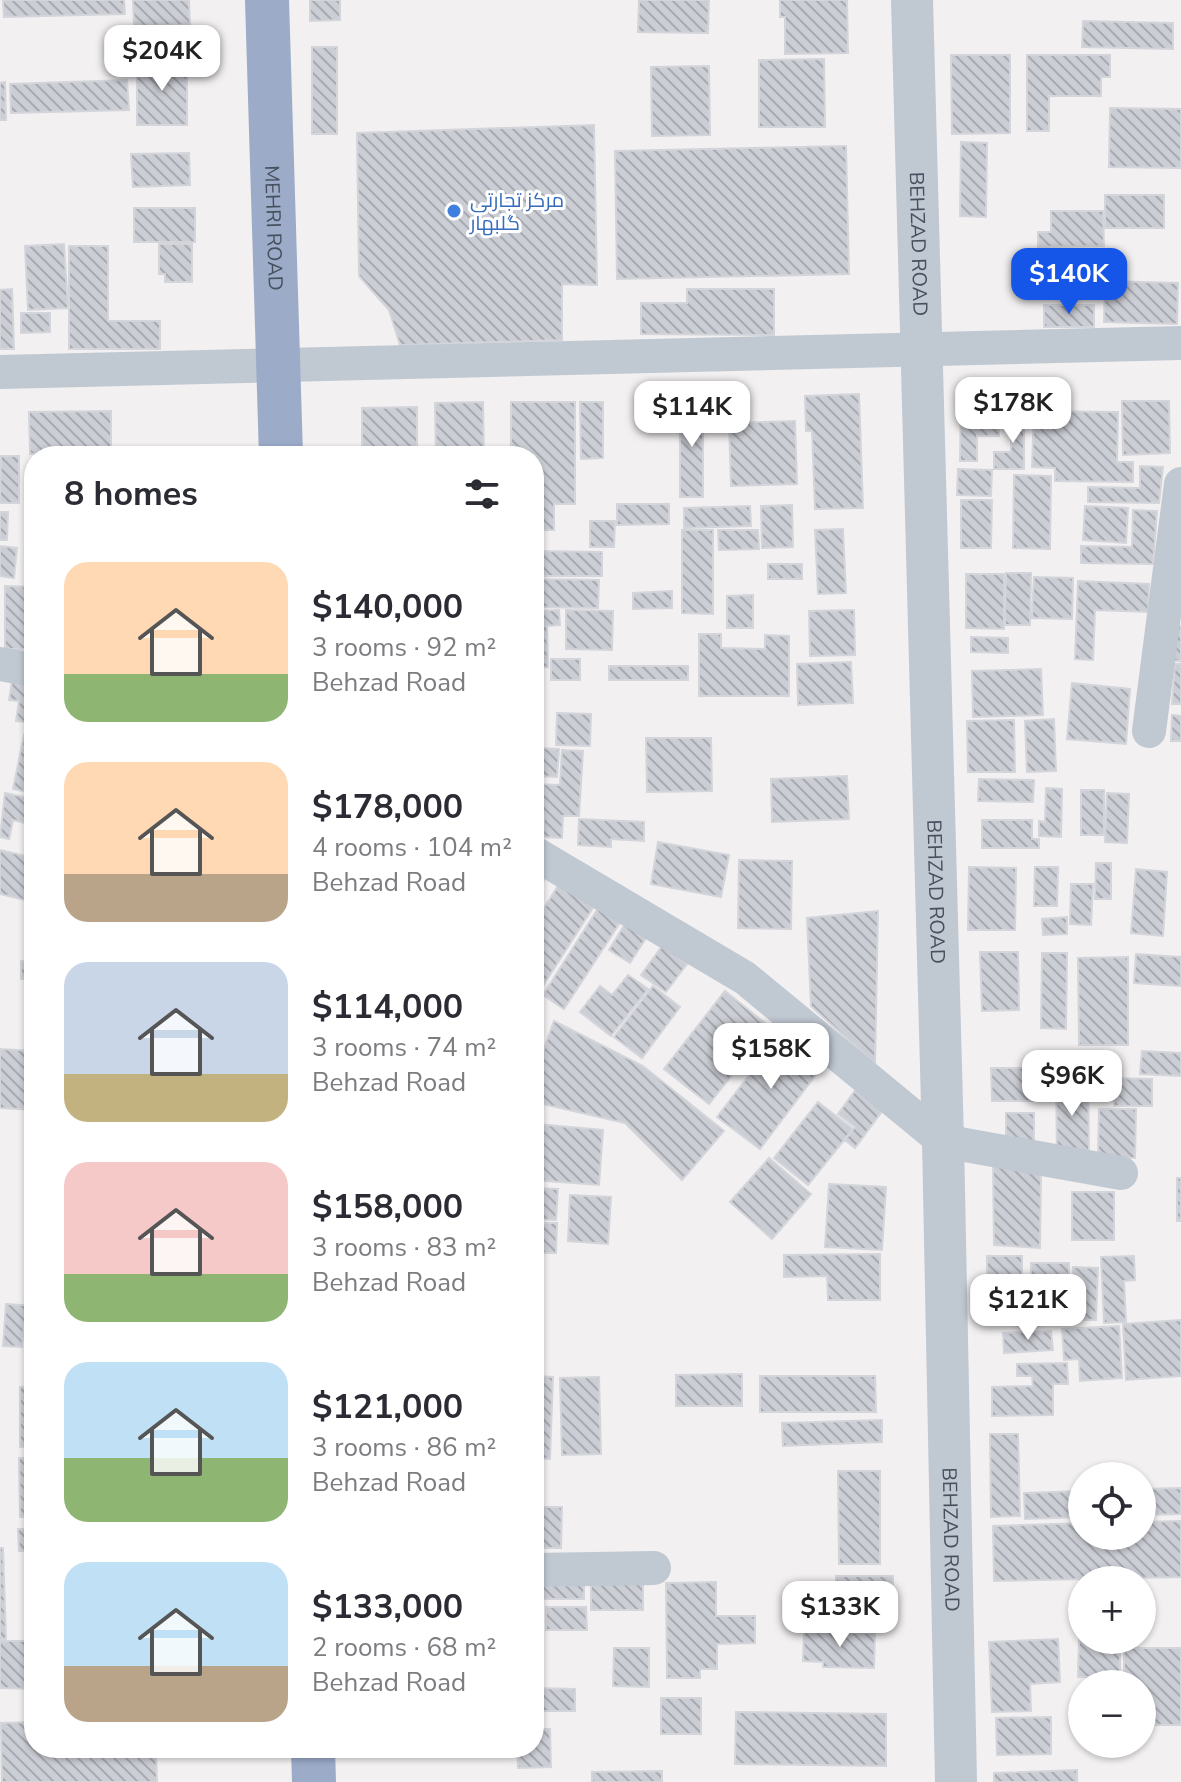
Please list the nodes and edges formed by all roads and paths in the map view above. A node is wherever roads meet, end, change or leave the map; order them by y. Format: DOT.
graph roads {
  1 [pos="267,0"];
  2 [pos="912,0"];
  3 [pos="1181,343"];
  4 [pos="920,350"];
  5 [pos="279,363"];
  6 [pos="0,372"];
  7 [pos="281,446"];
  8 [pos="1181,484"];
  9 [pos="0,664"];
  10 [pos="24,668"];
  11 [pos="1149,731"];
  12 [pos="544,859"];
  13 [pos="943,1141"];
  14 [pos="1121,1173"];
  15 [pos="654,1568"];
  16 [pos="544,1570"];
  17 [pos="313,1758"];
  18 [pos="314,1782"];
  19 [pos="956,1782"];
  1 -- 5 [label="highway, MEHRI ROAD"];
  2 -- 4 [label="street, BEHZAD ROAD"];
  3 -- 4 [label="street"];
  4 -- 5 [label="street"];
  4 -- 13 [label="street, BEHZAD ROAD"];
  5 -- 6 [label="street"];
  5 -- 7 [label="highway, MEHRI ROAD"];
  8 -- 11 [label="street"];
  9 -- 10 [label="street"];
  12 -- 13 [label="street"];
  13 -- 14 [label="street"];
  13 -- 19 [label="street, BEHZAD ROAD"];
  15 -- 16 [label="street"];
  17 -- 18 [label="highway"];
}
